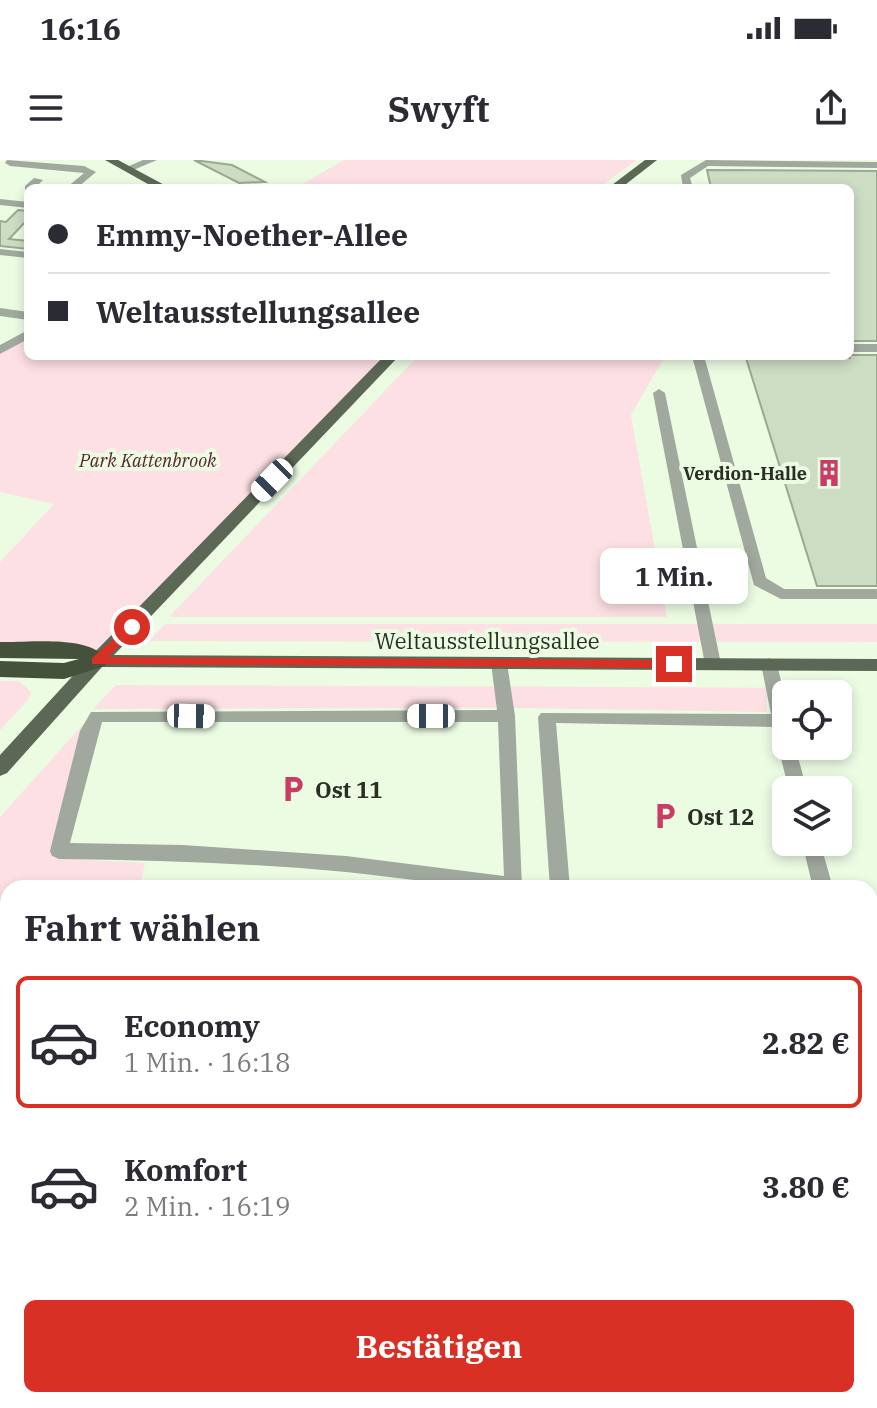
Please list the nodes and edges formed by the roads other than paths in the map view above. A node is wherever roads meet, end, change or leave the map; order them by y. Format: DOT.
graph roads {
  1 [pos="12,160"];
  2 [pos="64,160"];
  3 [pos="152,160"];
  4 [pos="652,160"];
  5 [pos="119,163"];
  6 [pos="877,165"];
  7 [pos="88,171"];
  8 [pos="75,184"];
  9 [pos="157,184"];
  10 [pos="619,184"];
  11 [pos="687,184"];
  12 [pos="24,194"];
  13 [pos="0,202"];
  14 [pos="13,204"];
  15 [pos="24,205"];
  16 [pos="0,252"];
  17 [pos="24,255"];
  18 [pos="0,312"];
  19 [pos="24,315"];
  20 [pos="24,336"];
  21 [pos="854,348"];
  22 [pos="877,348"];
  23 [pos="0,350"];
  24 [pos="388,360"];
  25 [pos="699,360"];
  26 [pos="659,393"];
  27 [pos="877,594"];
  28 [pos="0,650"];
  29 [pos="97,661"];
  30 [pos="499,663"];
  31 [pos="713,664"];
  32 [pos="769,664"];
  33 [pos="877,665"];
  34 [pos="0,669"];
  35 [pos="774,680"];
  36 [pos="506,716"];
  37 [pos="772,721"];
  38 [pos="0,768"];
  39 [pos="815,856"];
  40 [pos="474,880"];
  41 [pos="514,880"];
  42 [pos="559,880"];
  43 [pos="821,880"];
  1 -- 7 [label="street"];
  2 -- 7 [label="street"];
  3 -- 5 [label="street"];
  4 -- 10 [label="main road"];
  5 -- 9 [label="main road"];
  6 -- 11 [label="street"];
  7 -- 8 [label="street"];
  12 -- 14 [label="street"];
  13 -- 14 [label="street"];
  14 -- 15 [label="street"];
  16 -- 17 [label="street"];
  18 -- 19 [label="street"];
  20 -- 23 [label="street"];
  21 -- 22 [label="street"];
  24 -- 29 [label="main road"];
  25 -- 27 [label="street"];
  26 -- 31 [label="street"];
  28 -- 29 [label="highway"];
  29 -- 30 [label="main road, Weltausstellungsallee"];
  29 -- 34 [label="highway"];
  29 -- 38 [label="main road"];
  30 -- 31 [label="main road, Weltausstellungsallee"];
  30 -- 36 [label="street"];
  31 -- 32 [label="main road, Weltausstellungsallee"];
  32 -- 33 [label="main road, Weltausstellungsallee"];
  32 -- 35 [label="street"];
  36 -- 40 [label="street"];
  36 -- 41 [label="street"];
  37 -- 42 [label="street"];
  39 -- 43 [label="street"];
}
